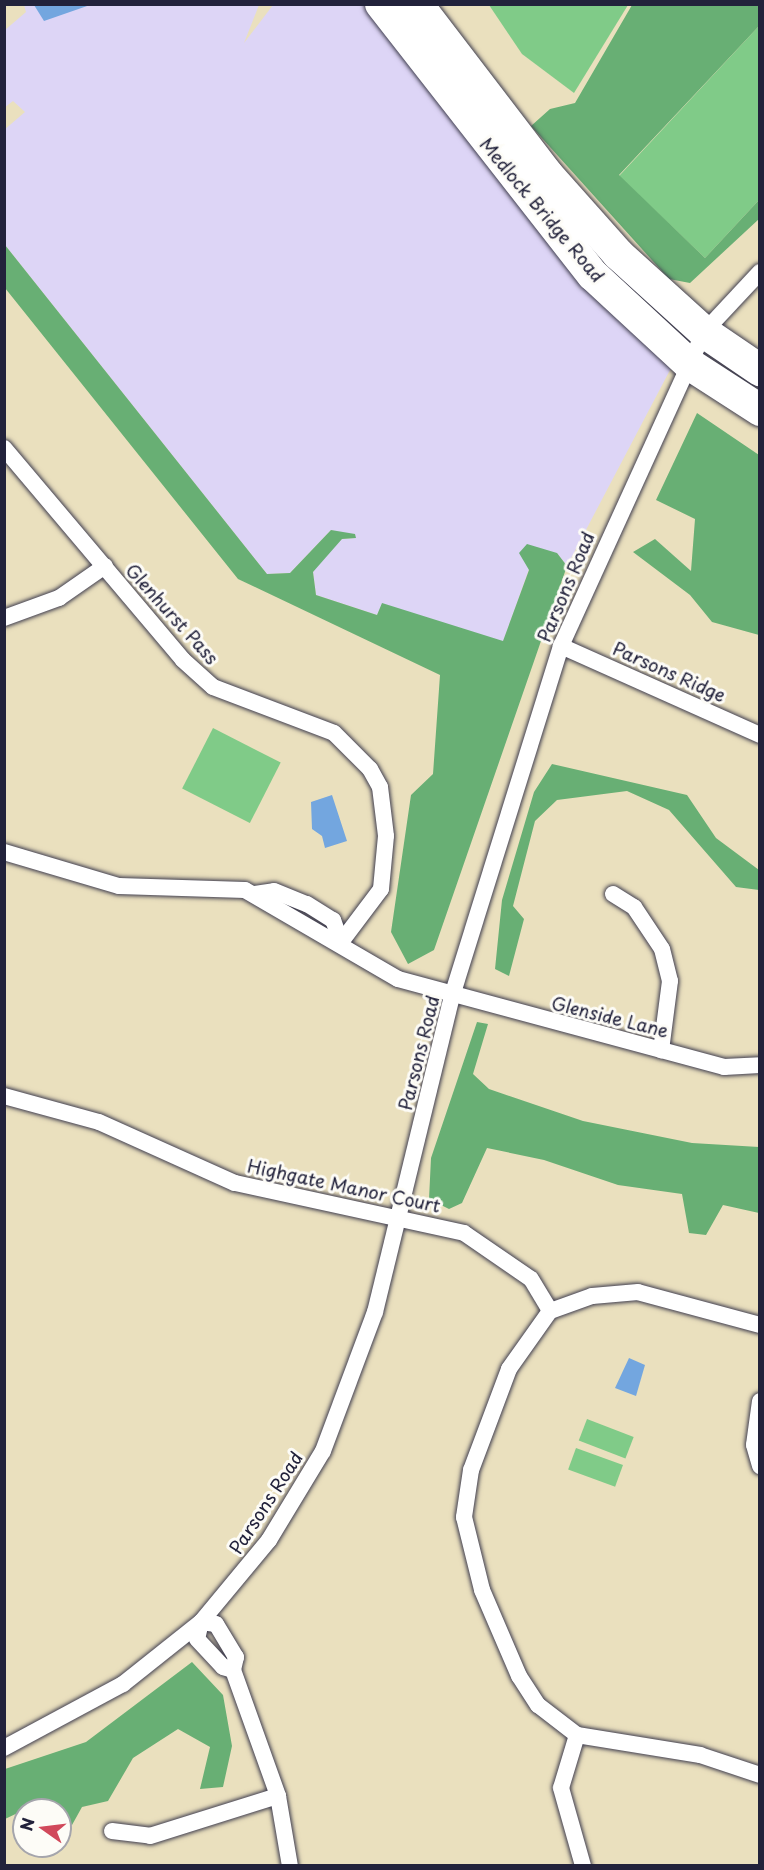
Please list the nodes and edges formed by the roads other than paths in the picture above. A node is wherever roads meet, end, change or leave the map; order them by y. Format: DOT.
graph roads {
  1 [pos="381,4"];
  2 [pos="417,4"];
  3 [pos="759,272"];
  4 [pos="704,332"];
  5 [pos="689,364"];
  6 [pos="759,370"];
  7 [pos="759,410"];
  8 [pos="4,448"];
  9 [pos="105,566"];
  10 [pos="4,618"];
  11 [pos="561,646"];
  12 [pos="759,735"];
  13 [pos="4,852"];
  14 [pos="613,894"];
  15 [pos="341,942"];
  16 [pos="452,996"];
  17 [pos="661,1050"];
  18 [pos="759,1065"];
  19 [pos="4,1096"];
  20 [pos="401,1217"];
  21 [pos="550,1311"];
  22 [pos="759,1324"];
  23 [pos="759,1401"];
  24 [pos="759,1466"];
  25 [pos="201,1622"];
  26 [pos="577,1735"];
  27 [pos="4,1748"];
  28 [pos="759,1775"];
  29 [pos="278,1796"];
  30 [pos="112,1831"];
  31 [pos="290,1866"];
  32 [pos="584,1866"];
  1 -- 5 [label="highway, Medlock Bridge Road"];
  2 -- 4 [label="highway, Medlock Bridge Road"];
  3 -- 4 [label="street, Parsons Road"];
  4 -- 5 [label="street, Parsons Road"];
  4 -- 6 [label="highway, Medlock Bridge Road"];
  5 -- 7 [label="highway, Medlock Bridge Road"];
  5 -- 11 [label="street, Parsons Road"];
  8 -- 9 [label="street, Glenhurst Pass"];
  9 -- 10 [label="street"];
  9 -- 15 [label="street, Glenhurst Pass"];
  11 -- 12 [label="street, Parsons Ridge"];
  11 -- 16 [label="street, Parsons Road"];
  13 -- 15 [label="street"];
  14 -- 17 [label="street"];
  15 -- 16 [label="street"];
  16 -- 17 [label="street, Glenside Lane"];
  16 -- 20 [label="street, Parsons Road"];
  17 -- 18 [label="street, Glenside Lane"];
  19 -- 20 [label="street, Highgate Manor Court"];
  20 -- 21 [label="street, Highgate Manor Court"];
  20 -- 25 [label="street, Parsons Road"];
  21 -- 22 [label="street"];
  21 -- 26 [label="street"];
  23 -- 24 [label="street"];
  25 -- 27 [label="street, Parsons Road"];
  25 -- 29 [label="street"];
  26 -- 28 [label="street"];
  26 -- 32 [label="street"];
  29 -- 30 [label="street"];
  29 -- 31 [label="street"];
}
